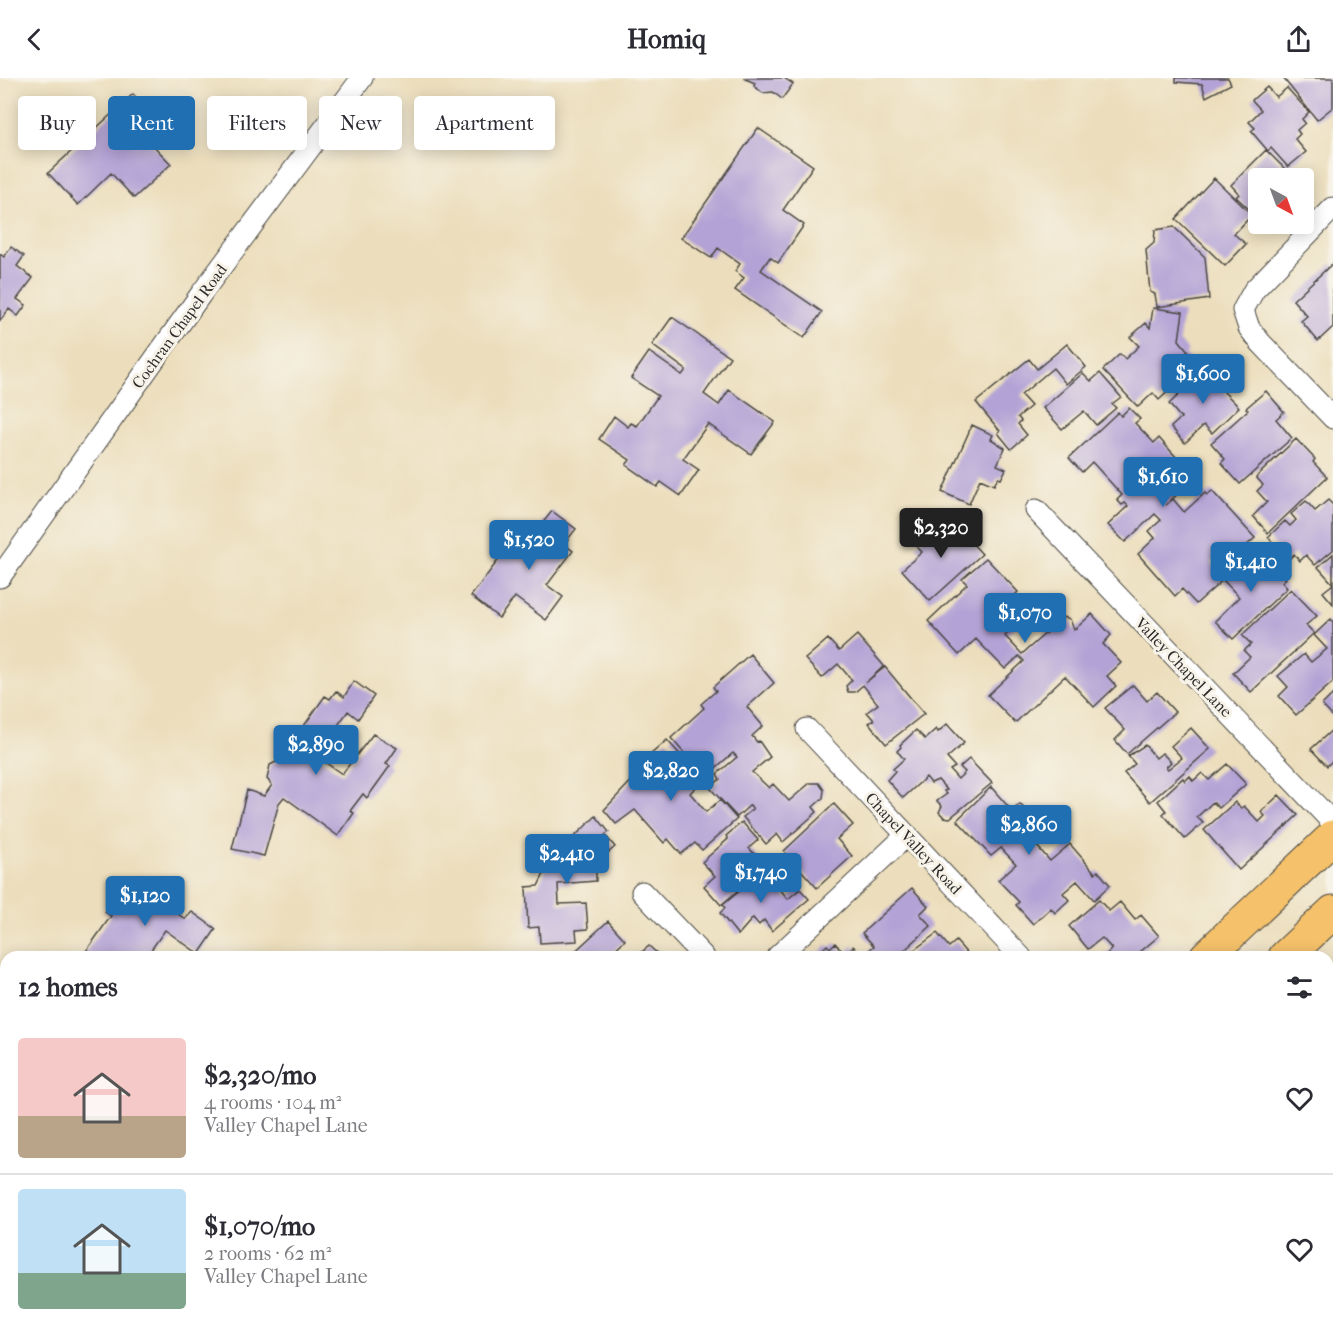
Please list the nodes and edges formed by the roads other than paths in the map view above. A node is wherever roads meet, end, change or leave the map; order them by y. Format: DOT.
graph roads {
  1 [pos="362,78"];
  2 [pos="1333,208"];
  3 [pos="1333,418"];
  4 [pos="1036,510"];
  5 [pos="0,577"];
  6 [pos="807,729"];
  7 [pos="1333,823"];
  8 [pos="907,836"];
  9 [pos="1333,837"];
  10 [pos="642,892"];
  11 [pos="1333,912"];
  12 [pos="698,951"];
  13 [pos="783,951"];
  14 [pos="1015,951"];
  15 [pos="1212,951"];
  16 [pos="1291,951"];
  1 -- 5 [label="street, Cochran Chapel Road"];
  2 -- 3 [label="street"];
  4 -- 7 [label="street, Valley Chapel Lane"];
  6 -- 8 [label="street, Chapel Valley Road"];
  8 -- 13 [label="street"];
  8 -- 14 [label="street, Chapel Valley Road"];
  9 -- 15 [label="main road"];
  10 -- 12 [label="street"];
  11 -- 16 [label="main road"];
}
